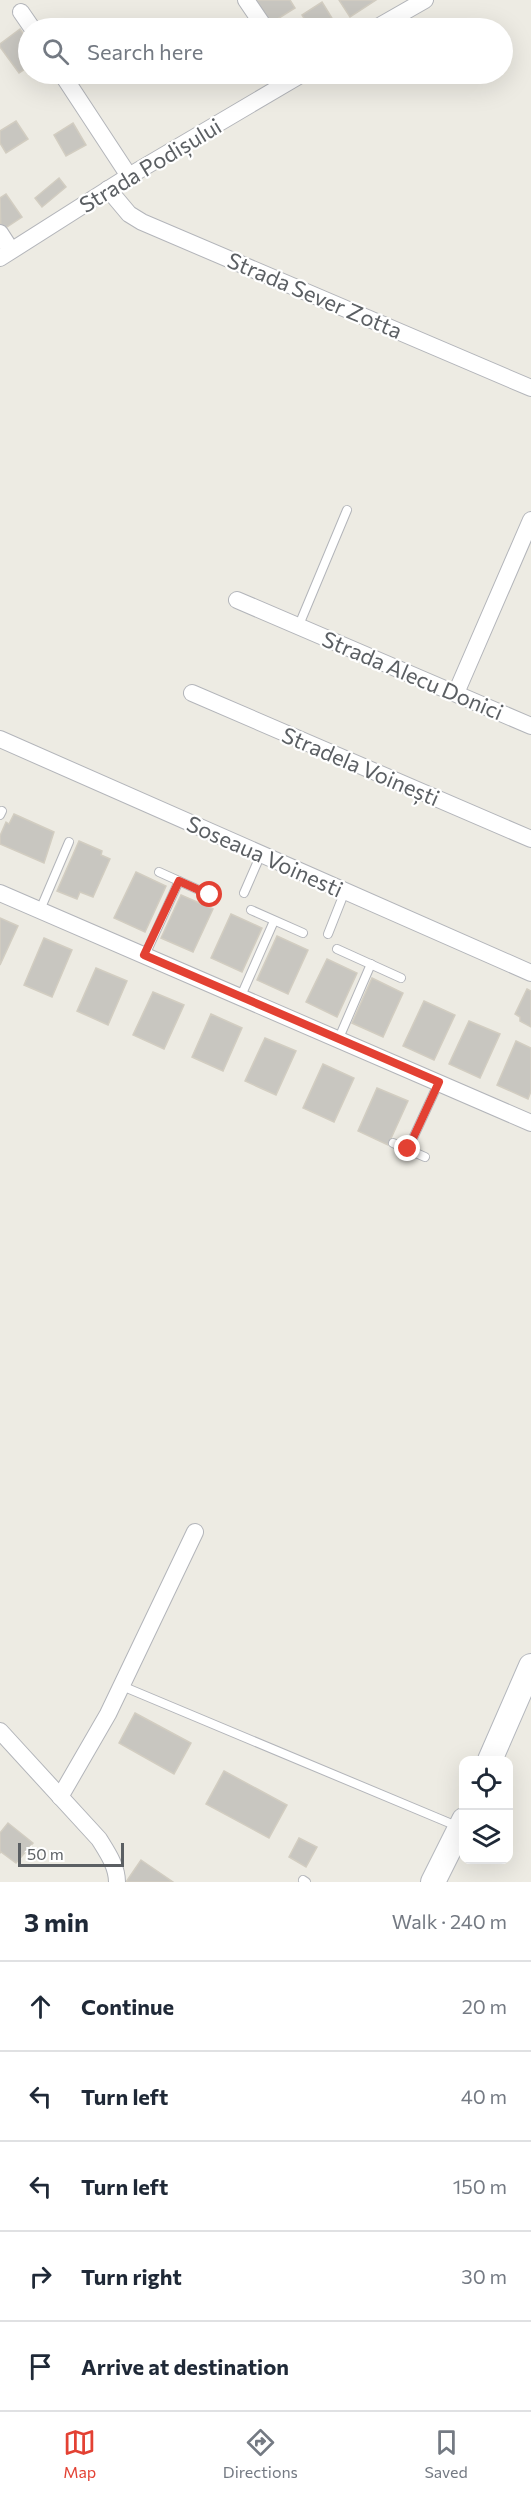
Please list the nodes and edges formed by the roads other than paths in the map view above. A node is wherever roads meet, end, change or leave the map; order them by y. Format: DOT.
graph roads {
  1 [pos="246,0"];
  2 [pos="416,2"];
  3 [pos="21,12"];
  4 [pos="25,18"];
  5 [pos="258,18"];
  6 [pos="391,18"];
  7 [pos="69,84"];
  8 [pos="281,84"];
  9 [pos="129,176"];
  10 [pos="108,189"];
  11 [pos="0,233"];
  12 [pos="6,254"];
  13 [pos="531,388"];
  14 [pos="347,510"];
  15 [pos="531,520"];
  16 [pos="237,600"];
  17 [pos="297,624"];
  18 [pos="192,693"];
  19 [pos="456,693"];
  20 [pos="531,726"];
  21 [pos="0,740"];
  22 [pos="531,839"];
  23 [pos="69,842"];
  24 [pos="261,854"];
  25 [pos="159,872"];
  26 [pos="179,881"];
  27 [pos="345,891"];
  28 [pos="0,893"];
  29 [pos="244,893"];
  30 [pos="210,895"];
  31 [pos="40,910"];
  32 [pos="251,910"];
  33 [pos="274,921"];
  34 [pos="303,933"];
  35 [pos="328,934"];
  36 [pos="337,949"];
  37 [pos="144,955"];
  38 [pos="371,964"];
  39 [pos="531,973"];
  40 [pos="401,978"];
  41 [pos="241,996"];
  42 [pos="339,1038"];
  43 [pos="439,1082"];
  44 [pos="531,1123"];
  45 [pos="393,1143"];
  46 [pos="408,1149"];
  47 [pos="425,1157"];
  48 [pos="195,1532"];
  49 [pos="531,1666"];
  50 [pos="122,1686"];
  51 [pos="0,1731"];
  52 [pos="492,1756"];
  53 [pos="60,1797"];
  54 [pos="459,1823"];
  55 [pos="459,1830"];
  56 [pos="117,1882"];
  57 [pos="433,1882"];
  1 -- 5 [label="street"];
  2 -- 6 [label="street"];
  3 -- 4 [label="street"];
  7 -- 9 [label="street"];
  8 -- 9 [label="street, Strada Podișului"];
  9 -- 10 [label="street, Strada Podișului"];
  10 -- 12 [label="street, Strada Podișului"];
  10 -- 13 [label="street, Strada Sever Zotta"];
  11 -- 12 [label="street"];
  14 -- 17 [label="lane"];
  15 -- 19 [label="street"];
  16 -- 17 [label="street, Strada Alecu Donici"];
  17 -- 19 [label="street, Strada Alecu Donici"];
  18 -- 22 [label="street, Stradela Voinești"];
  19 -- 20 [label="street, Strada Alecu Donici"];
  21 -- 24 [label="street, Soseaua Voinesti"];
  23 -- 31 [label="lane"];
  24 -- 27 [label="street, Soseaua Voinesti"];
  24 -- 29 [label="lane"];
  25 -- 26 [label="lane"];
  26 -- 30 [label="lane"];
  26 -- 37 [label="lane"];
  27 -- 35 [label="lane"];
  27 -- 39 [label="street, Soseaua Voinesti"];
  28 -- 31 [label="street"];
  31 -- 37 [label="street"];
  32 -- 33 [label="lane"];
  33 -- 34 [label="lane"];
  33 -- 41 [label="lane"];
  36 -- 38 [label="lane"];
  37 -- 41 [label="street"];
  38 -- 40 [label="lane"];
  38 -- 42 [label="lane"];
  41 -- 42 [label="street"];
  42 -- 43 [label="street"];
  43 -- 44 [label="street"];
  43 -- 46 [label="lane"];
  45 -- 46 [label="lane"];
  46 -- 47 [label="lane"];
  48 -- 50 [label="street"];
  49 -- 52 [label="main road"];
  50 -- 53 [label="street"];
  50 -- 54 [label="lane"];
  51 -- 53 [label="street"];
  53 -- 56 [label="street"];
  55 -- 57 [label="main road"];
}
